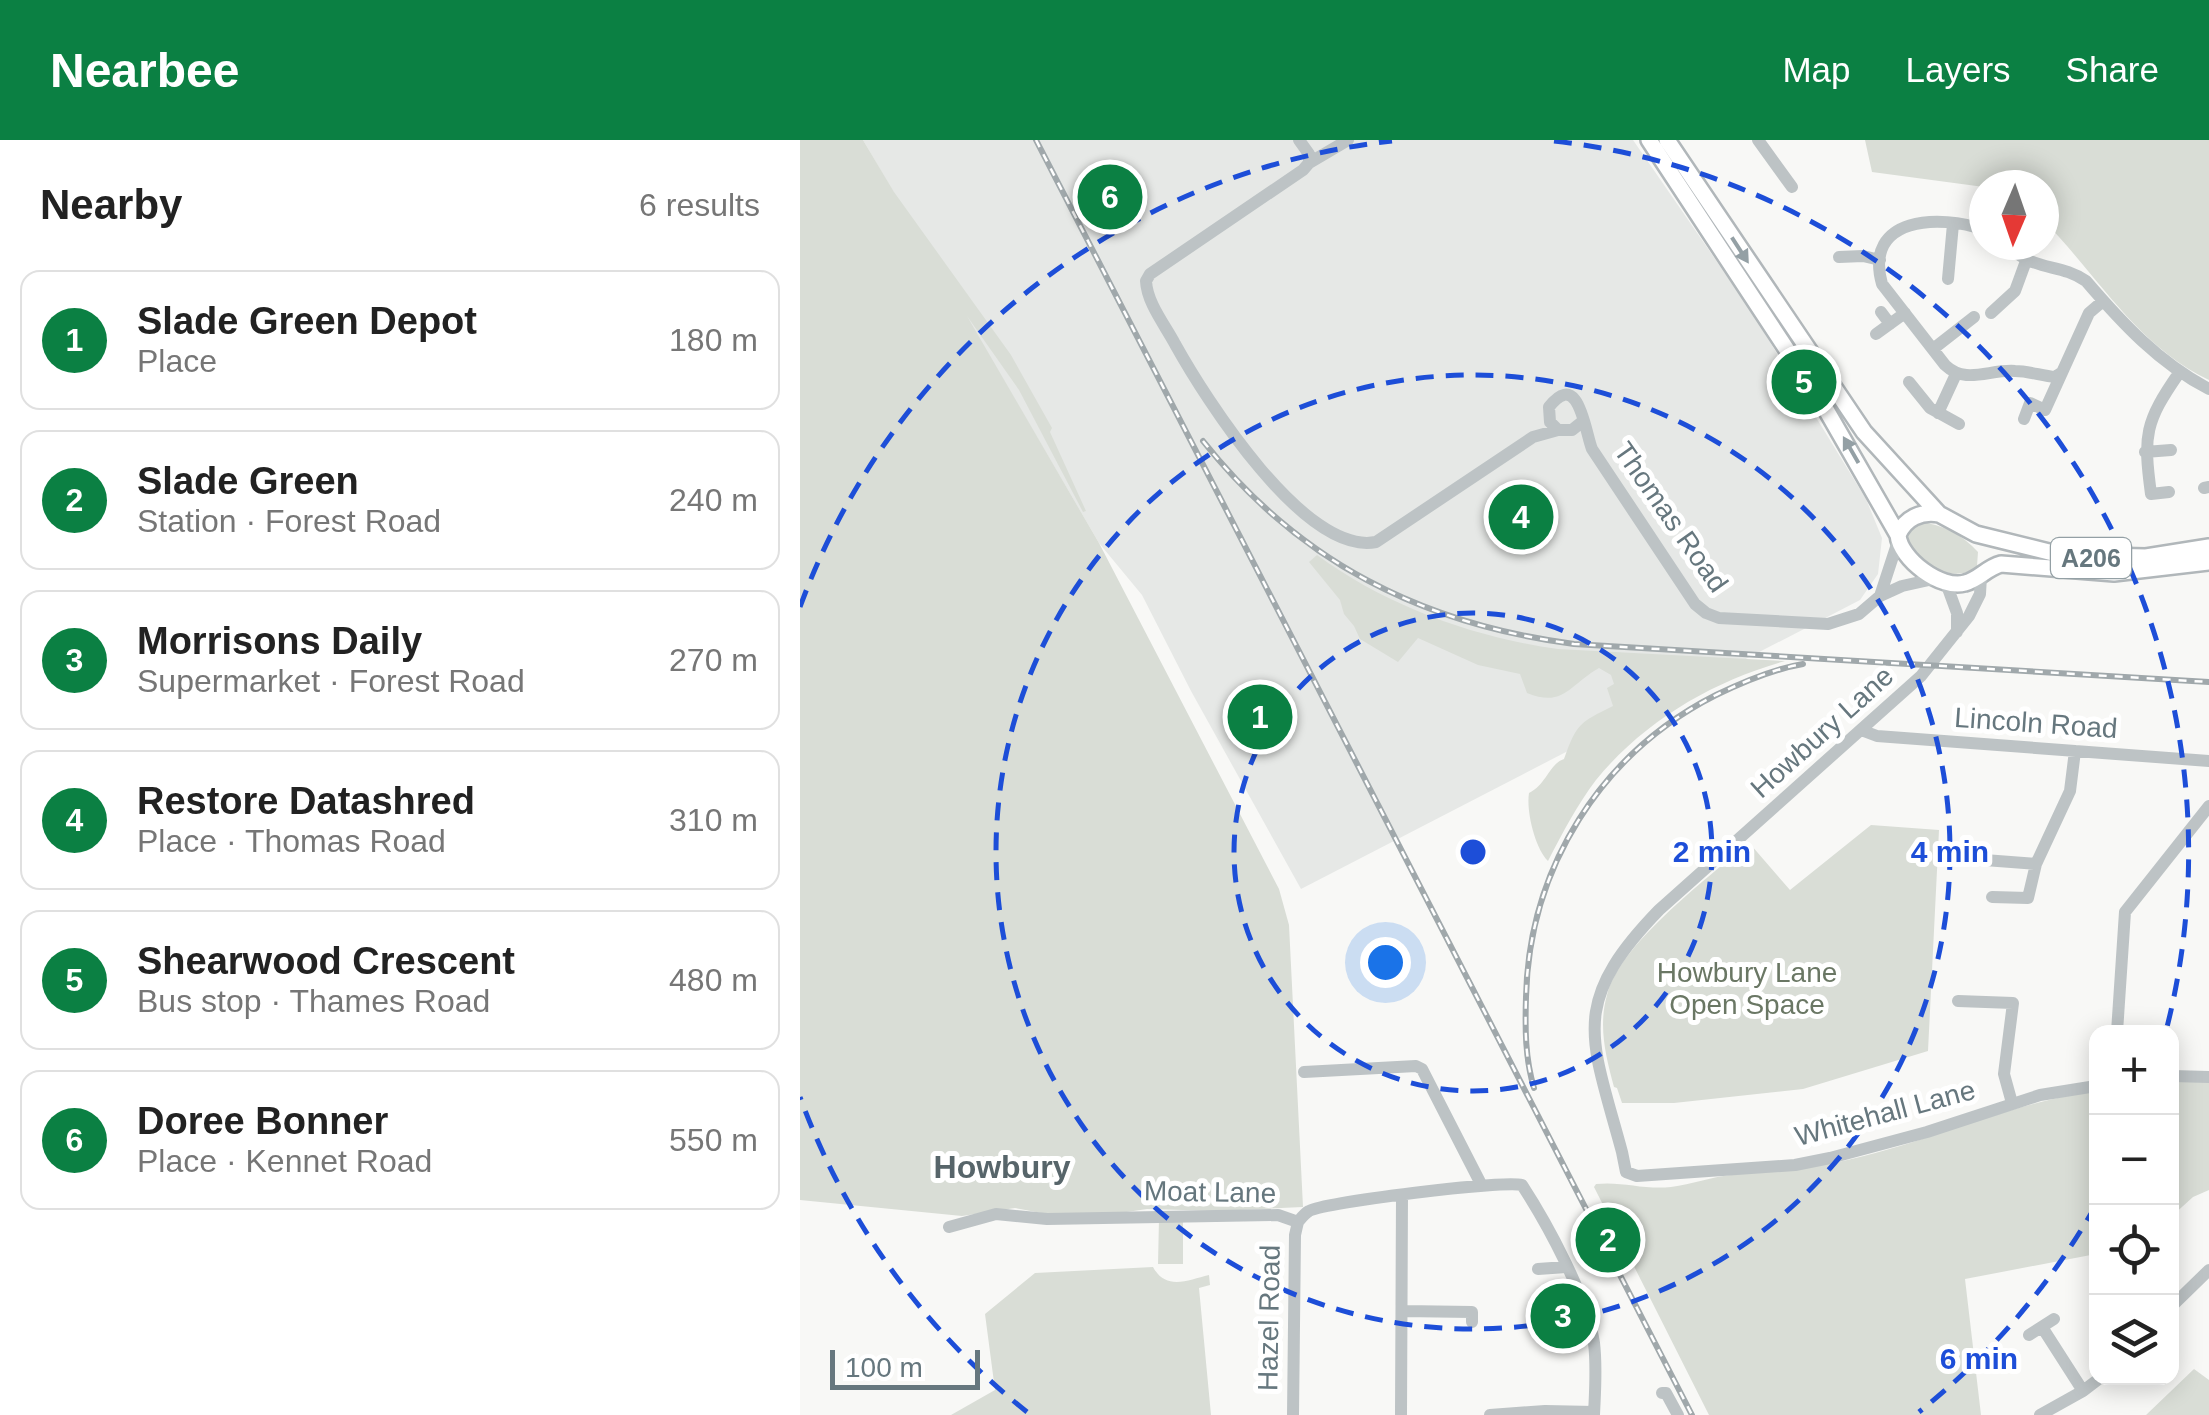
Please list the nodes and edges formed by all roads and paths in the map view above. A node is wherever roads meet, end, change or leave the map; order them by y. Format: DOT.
graph roads {
  1 [pos="1299,140"];
  2 [pos="1348,140"];
  3 [pos="1650,140"];
  4 [pos="1666,140"];
  5 [pos="1758,140"];
  6 [pos="1309,163"];
  7 [pos="1792,187"];
  8 [pos="1953,224"];
  9 [pos="1969,227"];
  10 [pos="1839,256"];
  11 [pos="1880,260"];
  12 [pos="2026,261"];
  13 [pos="1948,278"];
  14 [pos="2103,300"];
  15 [pos="1881,312"];
  16 [pos="1905,313"];
  17 [pos="1991,314"];
  18 [pos="1974,318"];
  19 [pos="1890,324"];
  20 [pos="1876,334"];
  21 [pos="1933,349"];
  22 [pos="2061,372"];
  23 [pos="2179,373"];
  24 [pos="1956,374"];
  25 [pos="1910,382"];
  26 [pos="2209,389"];
  27 [pos="1548,413"];
  28 [pos="1938,414"];
  29 [pos="2024,418"];
  30 [pos="1582,422"];
  31 [pos="1959,424"];
  32 [pos="1563,430"];
  33 [pos="1533,437"];
  34 [pos="1592,449"];
  35 [pos="2170,450"];
  36 [pos="2146,452"];
  37 [pos="2169,492"];
  38 [pos="1939,514"];
  39 [pos="1976,534"];
  40 [pos="1898,538"];
  41 [pos="2209,547"];
  42 [pos="2209,562"];
  43 [pos="1984,572"];
  44 [pos="1942,580"];
  45 [pos="1880,596"];
  46 [pos="1957,632"];
  47 [pos="1861,730"];
  48 [pos="2075,750"];
  49 [pos="2209,761"];
  50 [pos="2209,806"];
  51 [pos="1958,858"];
  52 [pos="2036,864"];
  53 [pos="1992,898"];
  54 [pos="1958,1001"];
  55 [pos="2117,1025"];
  56 [pos="1304,1072"];
  57 [pos="2179,1076"];
  58 [pos="2209,1077"];
  59 [pos="2089,1087"];
  60 [pos="2012,1102"];
  61 [pos="1626,1172"];
  62 [pos="1482,1186"];
  63 [pos="1402,1196"];
  64 [pos="1298,1222"];
  65 [pos="949,1226"];
  66 [pos="1566,1267"];
  67 [pos="1538,1269"];
  68 [pos="2209,1270"];
  69 [pos="2179,1299"];
  70 [pos="1403,1311"];
  71 [pos="1472,1312"];
  72 [pos="2042,1327"];
  73 [pos="2091,1385"];
  74 [pos="2083,1391"];
  75 [pos="1662,1393"];
  76 [pos="1594,1413"];
  77 [pos="1293,1415"];
  78 [pos="1401,1415"];
  79 [pos="1490,1415"];
  80 [pos="1678,1415"];
  81 [pos="2040,1415"];
  1 -- 6 [label="street"];
  2 -- 6 [label="street"];
  40 -- 3 [label="main road, one-way"];
  4 -- 38 [label="main road, one-way"];
  5 -- 7 [label="street"];
  6 -- 33 [label="street, Thomas Road"];
  8 -- 9 [label="street"];
  8 -- 11 [label="street"];
  8 -- 13 [label="street"];
  10 -- 11 [label="street"];
  11 -- 16 [label="street"];
  12 -- 14 [label="street"];
  12 -- 17 [label="street"];
  14 -- 22 [label="street"];
  14 -- 23 [label="street"];
  15 -- 19 [label="street"];
  16 -- 19 [label="street"];
  16 -- 21 [label="street"];
  18 -- 21 [label="street"];
  19 -- 20 [label="street"];
  21 -- 24 [label="street"];
  22 -- 24 [label="street"];
  22 -- 29 [label="street"];
  23 -- 26 [label="street"];
  23 -- 36 [label="street"];
  24 -- 28 [label="street"];
  25 -- 28 [label="street"];
  27 -- 30 [label="street, Thomas Road"];
  27 -- 32 [label="street, Thomas Road"];
  27 -- 33 [label="street, Thomas Road"];
  28 -- 31 [label="street"];
  30 -- 32 [label="street, Thomas Road"];
  30 -- 34 [label="street, Thomas Road"];
  32 -- 33 [label="street, Thomas Road"];
  32 -- 34 [label="street, Thomas Road"];
  34 -- 45 [label="street, Thomas Road"];
  35 -- 36 [label="street"];
  36 -- 37 [label="street"];
  38 -- 39 [label="main road"];
  38 -- 40 [label="main road"];
  39 -- 41 [label="main road, A206"];
  39 -- 43 [label="main road"];
  40 -- 44 [label="main road"];
  40 -- 45 [label="street"];
  42 -- 43 [label="main road, A206"];
  43 -- 44 [label="main road"];
  43 -- 46 [label="street, Howbury Lane"];
  44 -- 45 [label="street, Thomas Road"];
  44 -- 46 [label="street"];
  46 -- 47 [label="street, Howbury Lane"];
  47 -- 48 [label="street, Lincoln Road"];
  47 -- 61 [label="street, Howbury Lane"];
  48 -- 49 [label="street, Lincoln Road"];
  48 -- 52 [label="street"];
  50 -- 55 [label="street"];
  51 -- 52 [label="street"];
  52 -- 53 [label="street"];
  54 -- 60 [label="street"];
  56 -- 62 [label="street"];
  57 -- 58 [label="street"];
  59 -- 60 [label="street, Whitehall Lane"];
  60 -- 61 [label="street, Whitehall Lane"];
  62 -- 63 [label="street, Moat Lane"];
  62 -- 66 [label="street, Moat Lane"];
  63 -- 64 [label="street, Moat Lane"];
  63 -- 70 [label="street"];
  64 -- 65 [label="street, Moat Lane"];
  64 -- 77 [label="street, Hazel Road"];
  66 -- 67 [label="street"];
  66 -- 76 [label="street"];
  68 -- 69 [label="street"];
  70 -- 71 [label="street"];
  70 -- 78 [label="street"];
  72 -- 74 [label="street"];
  73 -- 74 [label="street"];
  74 -- 81 [label="street"];
  75 -- 80 [label="street"];
  76 -- 79 [label="street"];
}
